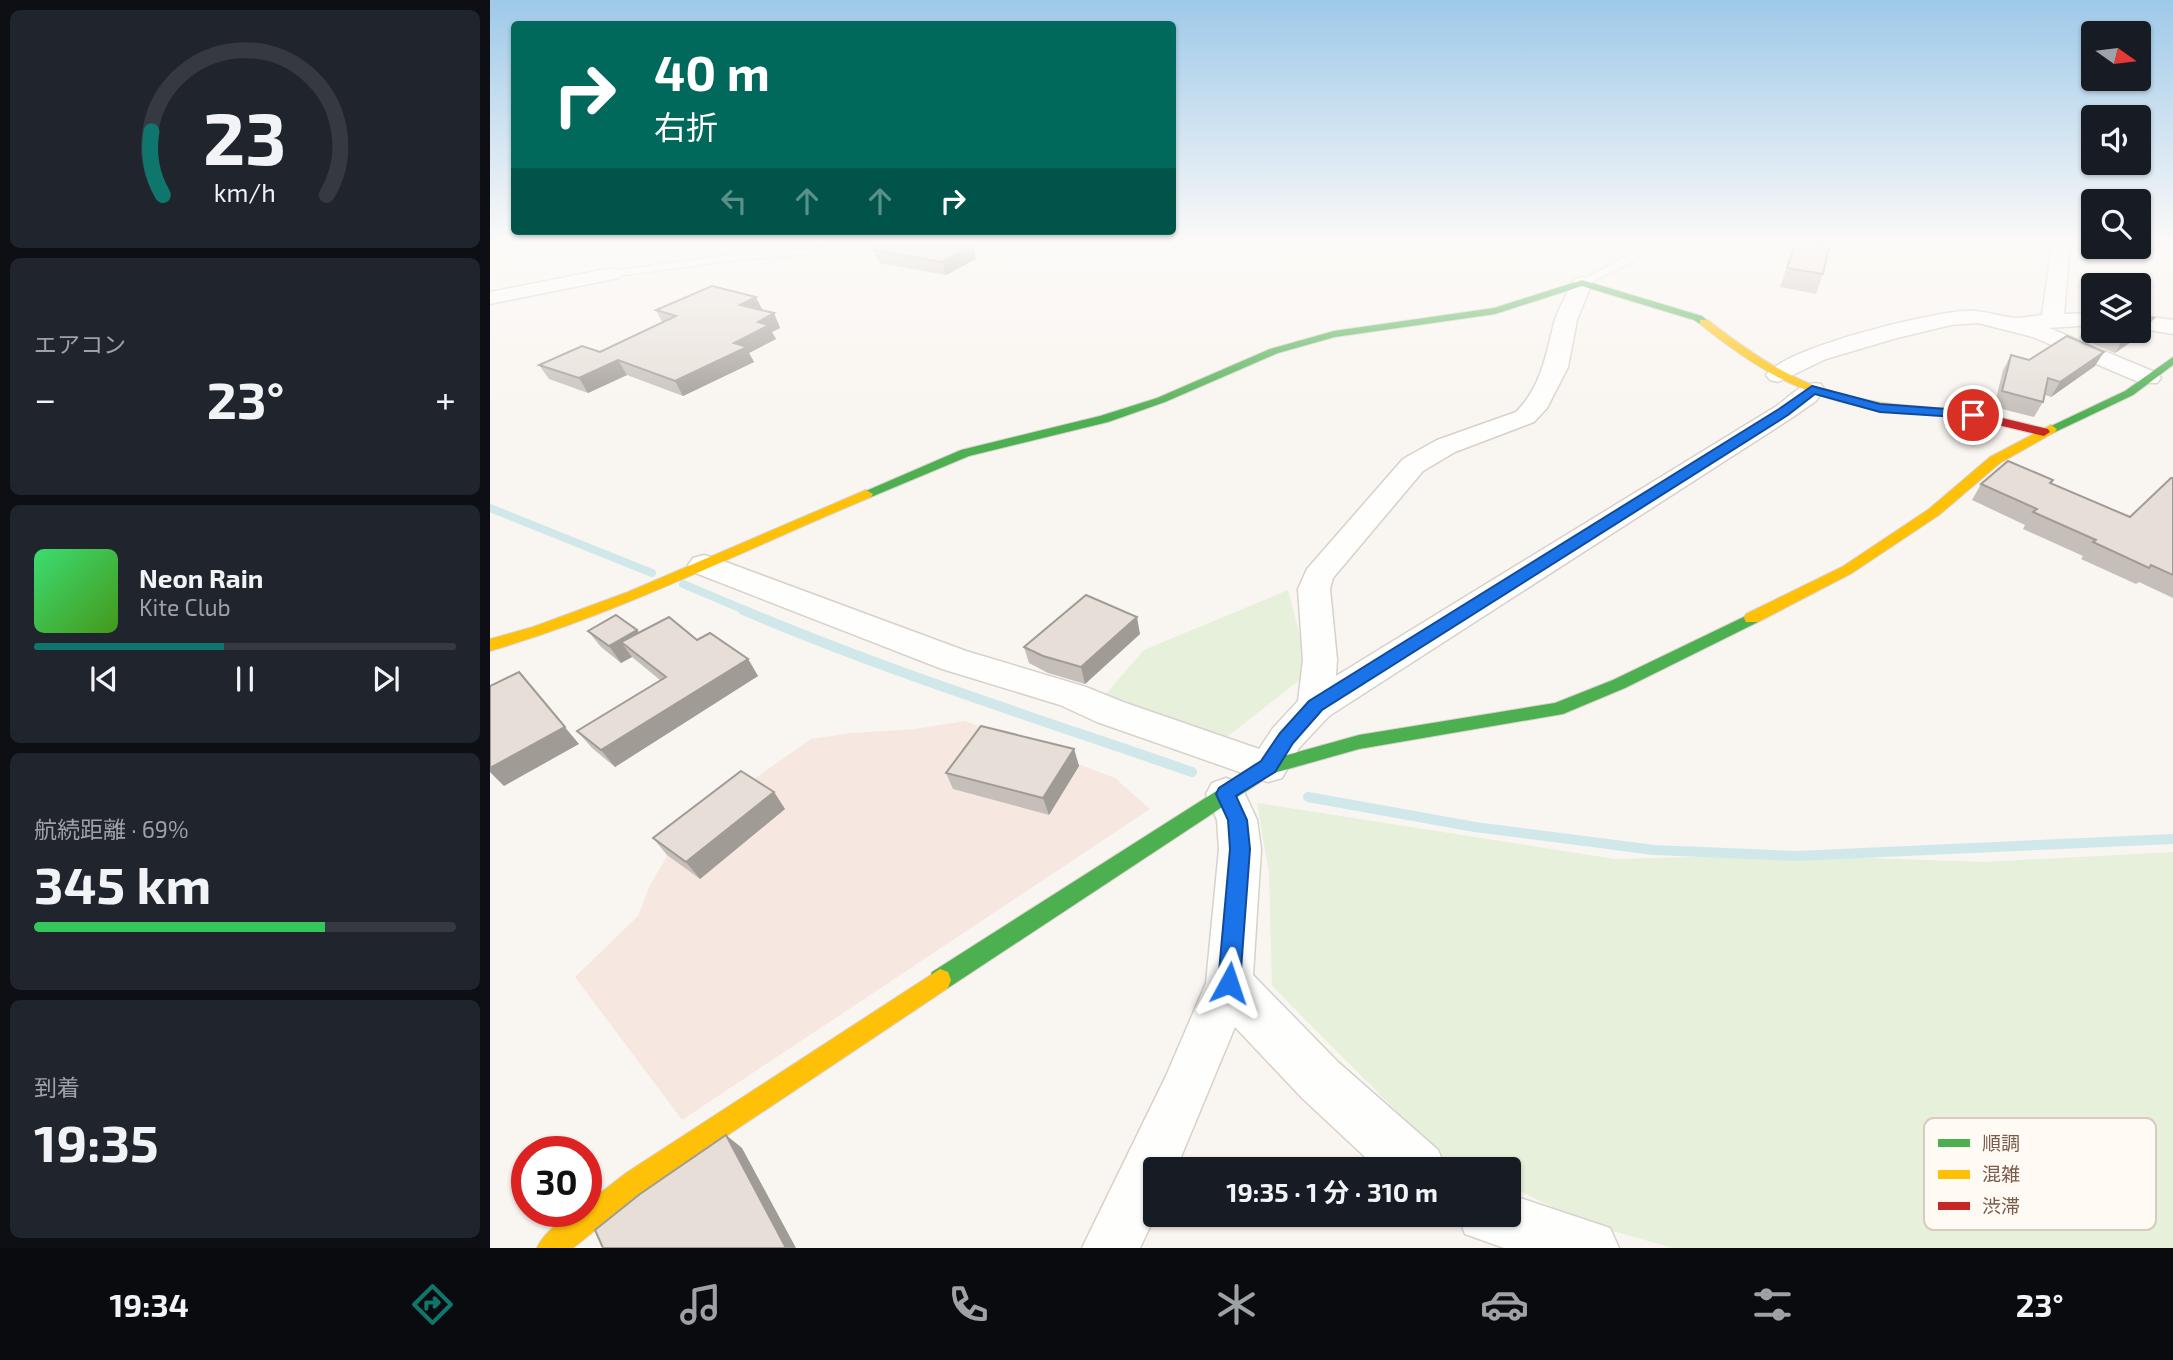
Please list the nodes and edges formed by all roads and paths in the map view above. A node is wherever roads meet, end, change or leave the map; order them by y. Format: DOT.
graph roads {
  1 [pos="1519,303"];
  2 [pos="1573,303"];
  3 [pos="1649,303"];
  4 [pos="2054,303"];
  5 [pos="2081,320"];
  6 [pos="2052,321"];
  7 [pos="2151,323"];
  8 [pos="2014,324"];
  9 [pos="2173,327"];
  10 [pos="2173,360"];
  11 [pos="1778,375"];
  12 [pos="2149,378"];
  13 [pos="1812,390"];
  14 [pos="2044,432"];
  15 [pos="704,565"];
  16 [pos="490,645"];
  17 [pos="1316,706"];
  18 [pos="1268,767"];
  19 [pos="1226,794"];
  20 [pos="1229,983"];
  21 [pos="1405,1157"];
  22 [pos="1521,1226"];
  23 [pos="551,1248"];
  24 [pos="1111,1248"];
  25 [pos="1590,1248"];
  1 -- 15 [label="street"];
  2 -- 17 [label="street"];
  3 -- 11 [label="street"];
  4 -- 6 [label="street"];
  5 -- 6 [label="street"];
  6 -- 8 [label="street"];
  7 -- 9 [label="street"];
  8 -- 11 [label="street"];
  8 -- 12 [label="street"];
  10 -- 12 [label="street"];
  11 -- 13 [label="street"];
  12 -- 14 [label="street"];
  13 -- 14 [label="street"];
  13 -- 17 [label="street"];
  14 -- 18 [label="street"];
  15 -- 16 [label="street"];
  15 -- 18 [label="street"];
  17 -- 18 [label="street"];
  18 -- 19 [label="street"];
  19 -- 20 [label="street"];
  19 -- 23 [label="street"];
  20 -- 21 [label="street"];
  20 -- 24 [label="street"];
  22 -- 25 [label="street"];
}
